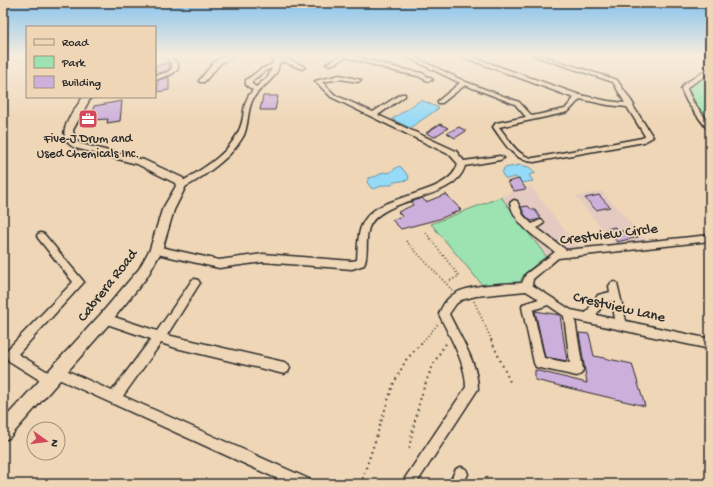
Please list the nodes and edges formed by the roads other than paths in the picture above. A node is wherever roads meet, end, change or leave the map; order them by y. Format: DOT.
graph roads {
  1 [pos="205,78"];
  2 [pos="252,78"];
  3 [pos="270,78"];
  4 [pos="336,78"];
  5 [pos="344,78"];
  6 [pos="426,78"];
  7 [pos="452,78"];
  8 [pos="523,78"];
  9 [pos="609,78"];
  10 [pos="698,78"];
  11 [pos="358,80"];
  12 [pos="430,80"];
  13 [pos="202,81"];
  14 [pos="464,84"];
  15 [pos="257,90"];
  16 [pos="403,95"];
  17 [pos="578,97"];
  18 [pos="86,98"];
  19 [pos="440,102"];
  20 [pos="631,105"];
  21 [pos="373,115"];
  22 [pos="530,117"];
  23 [pos="710,129"];
  24 [pos="500,158"];
  25 [pos="462,164"];
  26 [pos="181,186"];
  27 [pos="514,203"];
  28 [pos="540,223"];
  29 [pos="531,228"];
  30 [pos="41,236"];
  31 [pos="710,238"];
  32 [pos="156,250"];
  33 [pos="564,254"];
  34 [pos="195,282"];
  35 [pos="614,286"];
  36 [pos="528,287"];
  37 [pos="616,297"];
  38 [pos="548,301"];
  39 [pos="569,314"];
  40 [pos="588,318"];
  41 [pos="105,319"];
  42 [pos="621,325"];
  43 [pos="159,337"];
  44 [pos="710,344"];
  45 [pos="284,368"];
  46 [pos="54,376"];
  47 [pos="114,398"];
  48 [pos="3,432"];
  49 [pos="304,484"];
  50 [pos="408,484"];
  1 -- 13 [label="street"];
  2 -- 15 [label="street"];
  3 -- 15 [label="street"];
  4 -- 21 [label="street"];
  5 -- 11 [label="street"];
  6 -- 12 [label="street"];
  7 -- 14 [label="street"];
  8 -- 17 [label="street"];
  9 -- 20 [label="street"];
  10 -- 23 [label="street"];
  14 -- 19 [label="street"];
  14 -- 22 [label="street"];
  15 -- 26 [label="street"];
  16 -- 21 [label="street"];
  17 -- 20 [label="street"];
  17 -- 22 [label="street"];
  18 -- 26 [label="main road"];
  20 -- 22 [label="street"];
  21 -- 25 [label="street"];
  24 -- 25 [label="street"];
  25 -- 32 [label="street"];
  26 -- 32 [label="main road, Cabrera Road"];
  27 -- 29 [label="street"];
  28 -- 29 [label="street"];
  29 -- 33 [label="street"];
  30 -- 46 [label="street"];
  31 -- 33 [label="street, Crestview Circle"];
  32 -- 41 [label="main road, Cabrera Road"];
  33 -- 36 [label="street, Crestview Circle"];
  34 -- 43 [label="street"];
  35 -- 37 [label="street"];
  36 -- 38 [label="street, Crestview Lane"];
  36 -- 50 [label="street"];
  37 -- 40 [label="street"];
  37 -- 42 [label="street"];
  38 -- 39 [label="street, Crestview Lane"];
  38 -- 39 [label="street"];
  39 -- 40 [label="street, Crestview Lane"];
  40 -- 42 [label="street, Crestview Lane"];
  41 -- 43 [label="street"];
  41 -- 46 [label="main road, Cabrera Road"];
  42 -- 44 [label="street, Crestview Lane"];
  43 -- 45 [label="street"];
  43 -- 47 [label="street"];
  46 -- 47 [label="street"];
  46 -- 48 [label="main road, Cabrera Road"];
  47 -- 49 [label="street"];
}
